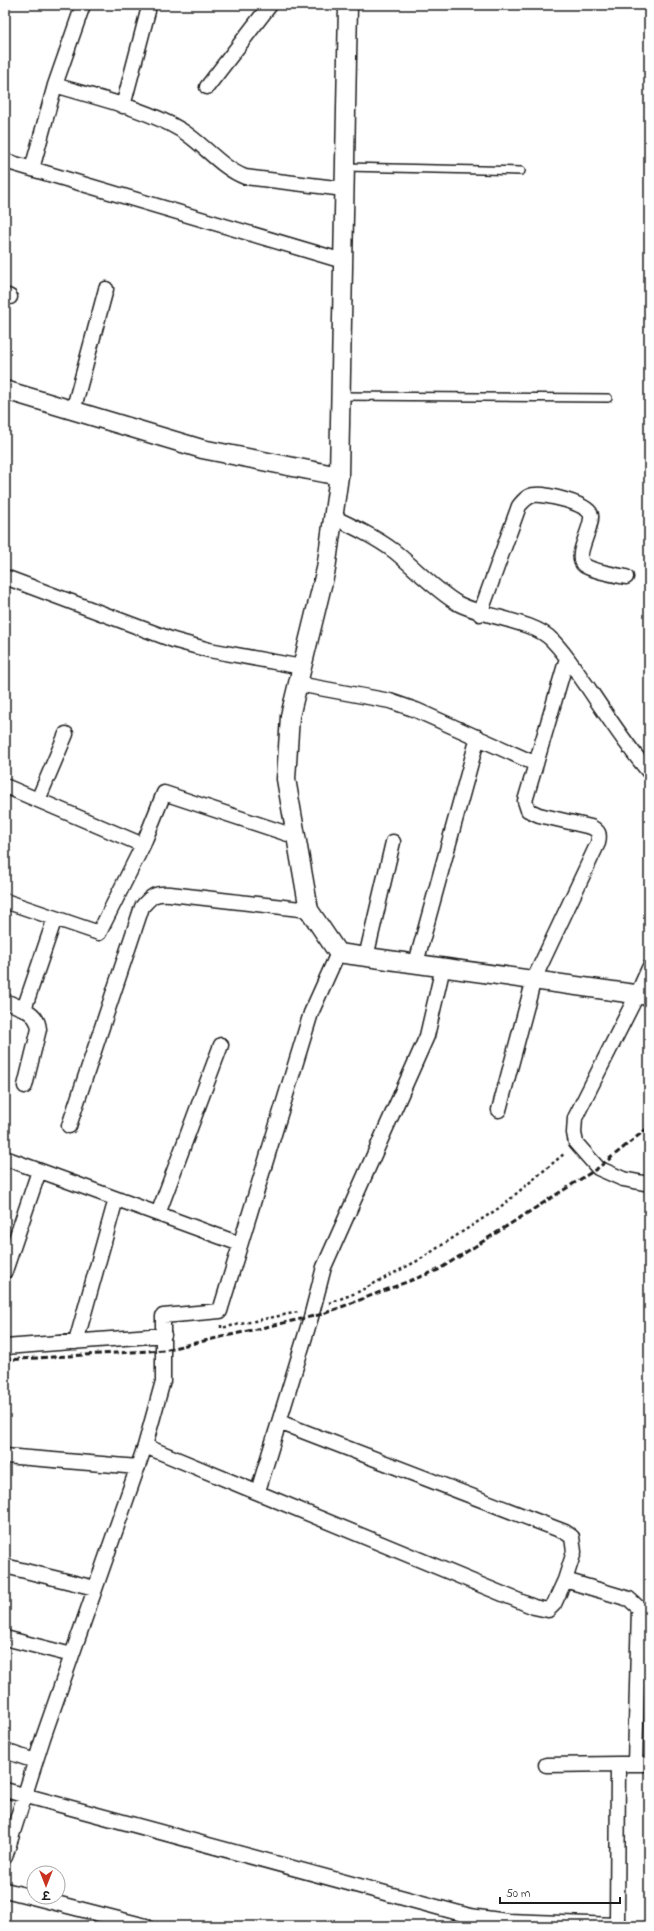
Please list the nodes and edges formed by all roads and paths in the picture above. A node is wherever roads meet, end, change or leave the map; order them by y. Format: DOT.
graph roads {
  1 [pos="83,5"];
  2 [pos="270,5"];
  3 [pos="348,5"];
  4 [pos="148,11"];
  5 [pos="55,85"];
  6 [pos="206,87"];
  7 [pos="123,106"];
  8 [pos="5,161"];
  9 [pos="345,167"];
  10 [pos="32,169"];
  11 [pos="521,171"];
  12 [pos="344,189"];
  13 [pos="343,262"];
  14 [pos="106,289"];
  15 [pos="5,390"];
  16 [pos="340,396"];
  17 [pos="608,398"];
  18 [pos="73,410"];
  19 [pos="339,476"];
  20 [pos="333,517"];
  21 [pos="5,577"];
  22 [pos="626,577"];
  23 [pos="480,614"];
  24 [pos="567,658"];
  25 [pos="300,676"];
  26 [pos="66,734"];
  27 [pos="478,737"];
  28 [pos="536,764"];
  29 [pos="649,772"];
  30 [pos="5,786"];
  31 [pos="38,800"];
  32 [pos="297,837"];
  33 [pos="393,842"];
  34 [pos="143,845"];
  35 [pos="5,901"];
  36 [pos="309,910"];
  37 [pos="55,918"];
  38 [pos="338,953"];
  39 [pos="366,957"];
  40 [pos="416,963"];
  41 [pos="443,967"];
  42 [pos="649,968"];
  43 [pos="534,979"];
  44 [pos="643,996"];
  45 [pos="5,1001"];
  46 [pos="24,1009"];
  47 [pos="221,1045"];
  48 [pos="25,1086"];
  49 [pos="499,1110"];
  50 [pos="69,1126"];
  51 [pos="576,1143"];
  52 [pos="5,1158"];
  53 [pos="39,1171"];
  54 [pos="649,1184"];
  55 [pos="116,1199"];
  56 [pos="158,1214"];
  57 [pos="240,1244"];
  58 [pos="5,1271"];
  59 [pos="313,1308"];
  60 [pos="220,1311"];
  61 [pos="164,1335"];
  62 [pos="76,1342"];
  63 [pos="5,1347"];
  64 [pos="279,1422"];
  65 [pos="145,1446"];
  66 [pos="5,1456"];
  67 [pos="138,1467"];
  68 [pos="258,1491"];
  69 [pos="5,1566"];
  70 [pos="565,1580"];
  71 [pos="95,1588"];
  72 [pos="5,1638"];
  73 [pos="72,1655"];
  74 [pos="5,1751"];
  75 [pos="35,1761"];
  76 [pos="618,1764"];
  77 [pos="635,1764"];
  78 [pos="649,1764"];
  79 [pos="546,1765"];
  80 [pos="5,1790"];
  81 [pos="24,1795"];
  82 [pos="5,1857"];
  83 [pos="5,1890"];
  84 [pos="518,1924"];
  85 [pos="617,1925"];
  86 [pos="146,1926"];
  1 -- 5 [label="street"];
  2 -- 6 [label="street"];
  3 -- 9 [label="street"];
  4 -- 7 [label="street"];
  5 -- 7 [label="street"];
  5 -- 10 [label="street"];
  7 -- 12 [label="street"];
  8 -- 10 [label="street"];
  9 -- 11 [label="lane"];
  9 -- 12 [label="street"];
  10 -- 13 [label="street"];
  12 -- 13 [label="street"];
  13 -- 16 [label="street"];
  14 -- 18 [label="street"];
  15 -- 18 [label="street"];
  16 -- 17 [label="lane"];
  16 -- 19 [label="street"];
  18 -- 19 [label="street"];
  19 -- 20 [label="street"];
  20 -- 23 [label="street"];
  20 -- 25 [label="street"];
  21 -- 25 [label="street"];
  22 -- 23 [label="street"];
  23 -- 24 [label="street"];
  24 -- 28 [label="street"];
  24 -- 29 [label="street"];
  25 -- 27 [label="street"];
  25 -- 32 [label="street"];
  26 -- 31 [label="street"];
  27 -- 28 [label="street"];
  27 -- 40 [label="street"];
  28 -- 43 [label="street"];
  30 -- 31 [label="street"];
  31 -- 34 [label="street"];
  32 -- 34 [label="street"];
  32 -- 36 [label="street"];
  33 -- 39 [label="street"];
  34 -- 37 [label="street"];
  35 -- 37 [label="street"];
  36 -- 38 [label="street"];
  36 -- 50 [label="street"];
  37 -- 46 [label="street"];
  38 -- 39 [label="street"];
  38 -- 57 [label="street"];
  39 -- 40 [label="street"];
  40 -- 41 [label="street"];
  41 -- 43 [label="street"];
  41 -- 59 [label="street"];
  42 -- 44 [label="street"];
  43 -- 44 [label="street"];
  43 -- 49 [label="street"];
  44 -- 51 [label="street"];
  45 -- 46 [label="street"];
  46 -- 48 [label="street"];
  47 -- 56 [label="street"];
  51 -- 54 [label="street"];
  51 -- 59 [label="path"];
  52 -- 53 [label="street"];
  53 -- 55 [label="street"];
  53 -- 58 [label="street"];
  55 -- 56 [label="street"];
  55 -- 62 [label="street"];
  56 -- 57 [label="street"];
  57 -- 60 [label="street"];
  59 -- 60 [label="path"];
  59 -- 64 [label="street"];
  60 -- 61 [label="street"];
  61 -- 62 [label="street"];
  61 -- 65 [label="street"];
  62 -- 63 [label="street"];
  64 -- 68 [label="street"];
  64 -- 70 [label="street"];
  65 -- 67 [label="street"];
  65 -- 68 [label="street"];
  66 -- 67 [label="street"];
  67 -- 71 [label="street"];
  68 -- 70 [label="street"];
  69 -- 71 [label="street"];
  70 -- 77 [label="street"];
  71 -- 73 [label="street"];
  72 -- 73 [label="street"];
  73 -- 75 [label="street"];
  74 -- 75 [label="street"];
  75 -- 81 [label="street"];
  76 -- 77 [label="street"];
  76 -- 79 [label="street"];
  76 -- 85 [label="street"];
  77 -- 78 [label="street"];
  80 -- 81 [label="street"];
  81 -- 82 [label="street"];
  81 -- 84 [label="street"];
  83 -- 86 [label="street"];
  84 -- 85 [label="street"];
}
